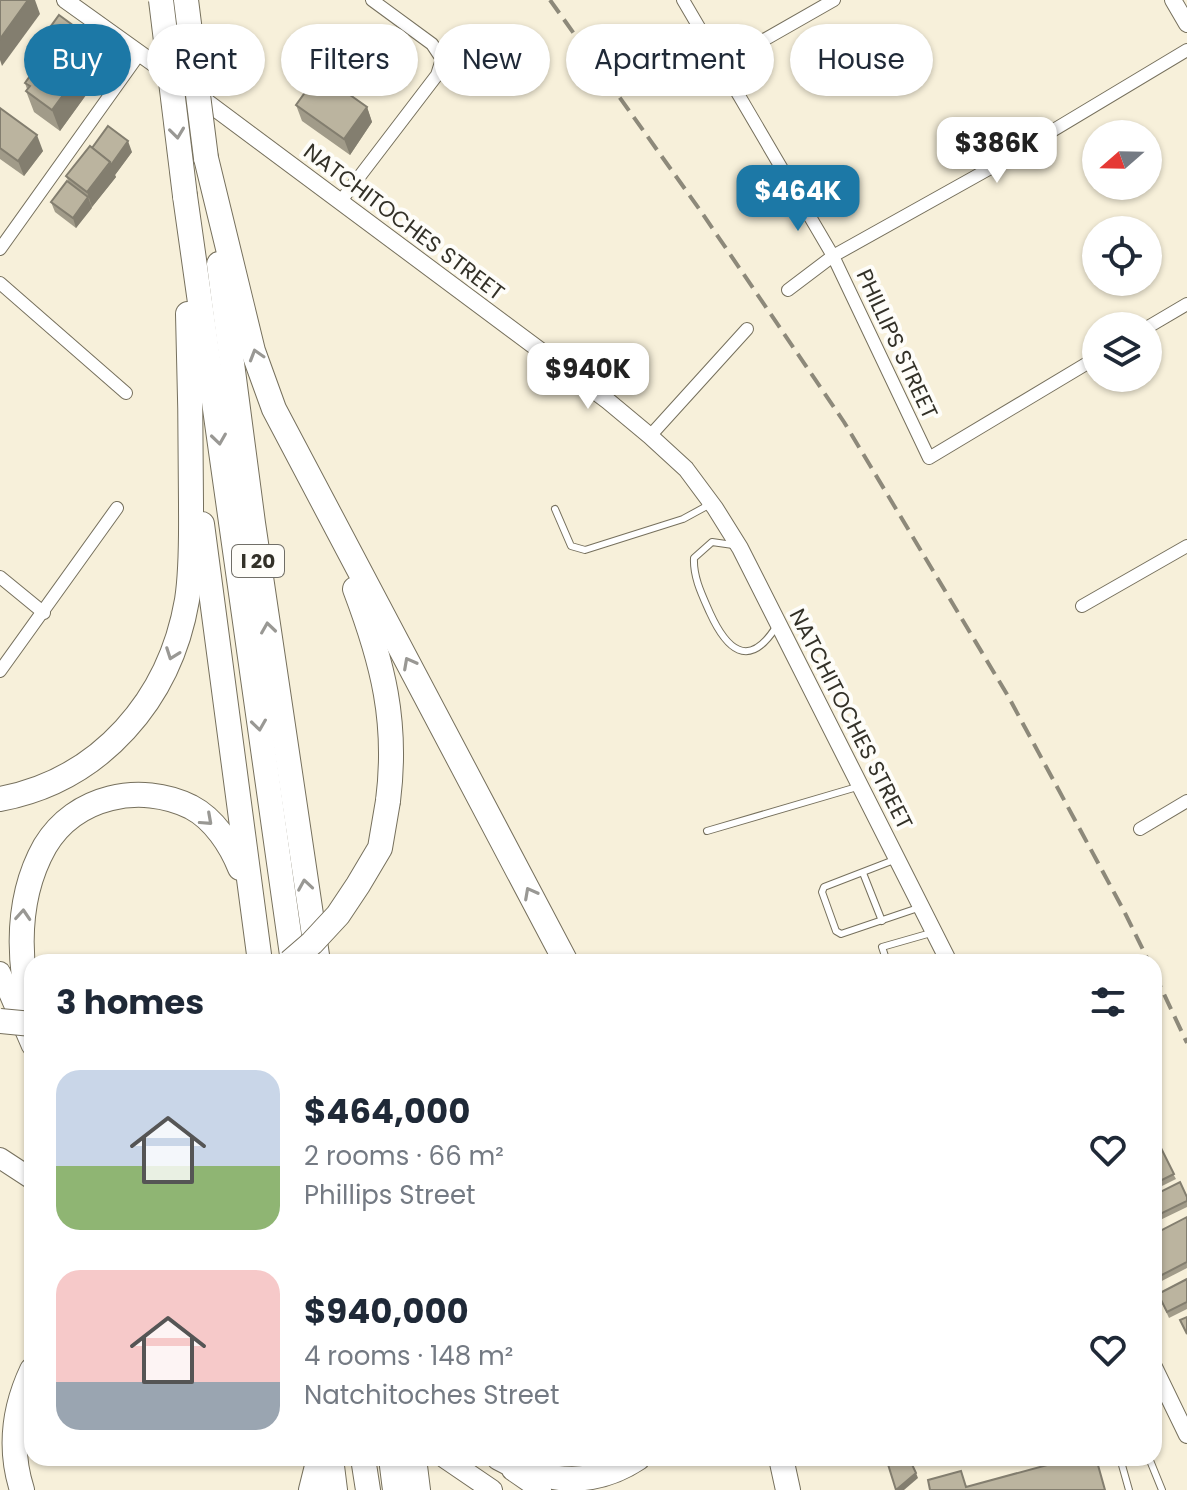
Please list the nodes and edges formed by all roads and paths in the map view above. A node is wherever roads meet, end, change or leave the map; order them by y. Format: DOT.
graph roads {
  1 [pos="65,0"];
  2 [pos="161,0"];
  3 [pos="186,0"];
  4 [pos="372,0"];
  5 [pos="683,0"];
  6 [pos="834,0"];
  7 [pos="1173,0"];
  8 [pos="697,24"];
  9 [pos="1187,24"];
  10 [pos="774,34"];
  11 [pos="1187,50"];
  12 [pos="140,53"];
  13 [pos="738,96"];
  14 [pos="206,158"];
  15 [pos="185,196"];
  16 [pos="340,202"];
  17 [pos="0,249"];
  18 [pos="833,256"];
  19 [pos="0,283"];
  20 [pos="788,290"];
  21 [pos="1187,304"];
  22 [pos="1162,319"];
  23 [pos="747,329"];
  24 [pos="1082,366"];
  25 [pos="126,393"];
  26 [pos="274,409"];
  27 [pos="650,436"];
  28 [pos="191,439"];
  29 [pos="708,498"];
  30 [pos="117,508"];
  31 [pos="555,509"];
  32 [pos="1187,546"];
  33 [pos="740,548"];
  34 [pos="0,577"];
  35 [pos="1082,606"];
  36 [pos="44,613"];
  37 [pos="778,623"];
  38 [pos="0,671"];
  39 [pos="860,786"];
  40 [pos="0,799"];
  41 [pos="1187,801"];
  42 [pos="1140,829"];
  43 [pos="707,831"];
  44 [pos="898,860"];
  45 [pos="863,873"];
  46 [pos="921,906"];
  47 [pos="882,921"];
  48 [pos="934,932"];
  49 [pos="259,953"];
  50 [pos="290,954"];
  51 [pos="300,954"];
  52 [pos="317,954"];
  53 [pos="562,954"];
  54 [pos="884,954"];
  55 [pos="945,954"];
  56 [pos="0,972"];
  57 [pos="24,974"];
  58 [pos="0,1021"];
  59 [pos="24,1022"];
  60 [pos="24,1028"];
  61 [pos="0,1158"];
  62 [pos="24,1174"];
  63 [pos="1162,1386"];
  64 [pos="24,1391"];
  65 [pos="1187,1435"];
  66 [pos="317,1466"];
  67 [pos="332,1466"];
  68 [pos="364,1466"];
  69 [pos="392,1466"];
  70 [pos="415,1466"];
  71 [pos="457,1466"];
  72 [pos="508,1466"];
  73 [pos="516,1466"];
  74 [pos="620,1466"];
  75 [pos="783,1466"];
  76 [pos="1122,1466"];
  77 [pos="1152,1466"];
  78 [pos="22,1490"];
  79 [pos="311,1490"];
  80 [pos="335,1490"];
  81 [pos="368,1490"];
  82 [pos="395,1490"];
  83 [pos="418,1490"];
  84 [pos="492,1490"];
  85 [pos="541,1490"];
  86 [pos="788,1490"];
  87 [pos="1129,1490"];
  88 [pos="1162,1490"];
  1 -- 12 [label="street, NATCHITOCHES STREET"];
  2 -- 15 [label="highway, I 20, one-way, bridge"];
  3 -- 14 [label="highway, I 20, bridge"];
  4 -- 16 [label="street"];
  5 -- 8 [label="street, PHILLIPS STREET"];
  6 -- 10 [label="street"];
  7 -- 9 [label="street"];
  11 -- 18 [label="street"];
  12 -- 16 [label="street, NATCHITOCHES STREET"];
  12 -- 17 [label="street"];
  13 -- 18 [label="street, PHILLIPS STREET"];
  26 -- 14 [label="highway, one-way"];
  52 -- 14 [label="highway, I 20, one-way"];
  15 -- 28 [label="highway"];
  15 -- 50 [label="highway, I 20, one-way"];
  16 -- 27 [label="street, NATCHITOCHES STREET"];
  18 -- 20 [label="street"];
  18 -- 24 [label="street, PHILLIPS STREET"];
  19 -- 25 [label="street"];
  21 -- 22 [label="street"];
  23 -- 27 [label="street"];
  26 -- 51 [label="highway, bridge"];
  53 -- 26 [label="highway, one-way"];
  27 -- 29 [label="street, NATCHITOCHES STREET"];
  28 -- 40 [label="highway, one-way"];
  28 -- 49 [label="highway"];
  29 -- 31 [label="lane"];
  29 -- 33 [label="street, NATCHITOCHES STREET"];
  30 -- 36 [label="street"];
  32 -- 35 [label="street"];
  33 -- 37 [label="street, NATCHITOCHES STREET"];
  33 -- 37 [label="lane"];
  34 -- 36 [label="street"];
  36 -- 38 [label="street"];
  37 -- 39 [label="street, NATCHITOCHES STREET"];
  39 -- 43 [label="lane"];
  39 -- 44 [label="street, NATCHITOCHES STREET"];
  41 -- 42 [label="street"];
  44 -- 45 [label="lane"];
  44 -- 46 [label="street, NATCHITOCHES STREET"];
  45 -- 47 [label="lane"];
  45 -- 47 [label="lane"];
  46 -- 47 [label="lane"];
  46 -- 48 [label="street, NATCHITOCHES STREET"];
  48 -- 54 [label="lane"];
  48 -- 55 [label="street, NATCHITOCHES STREET"];
  57 -- 49 [label="highway, one-way"];
  56 -- 60 [label="main road"];
  58 -- 59 [label="highway, bridge"];
  61 -- 62 [label="main road"];
  63 -- 65 [label="street"];
  64 -- 78 [label="highway"];
  66 -- 79 [label="highway"];
  67 -- 80 [label="highway"];
  68 -- 81 [label="highway"];
  69 -- 82 [label="highway"];
  70 -- 83 [label="highway"];
  71 -- 84 [label="main road"];
  72 -- 85 [label="main road"];
  73 -- 74 [label="highway"];
  75 -- 86 [label="highway"];
  76 -- 87 [label="lane"];
  77 -- 88 [label="lane"];
}
